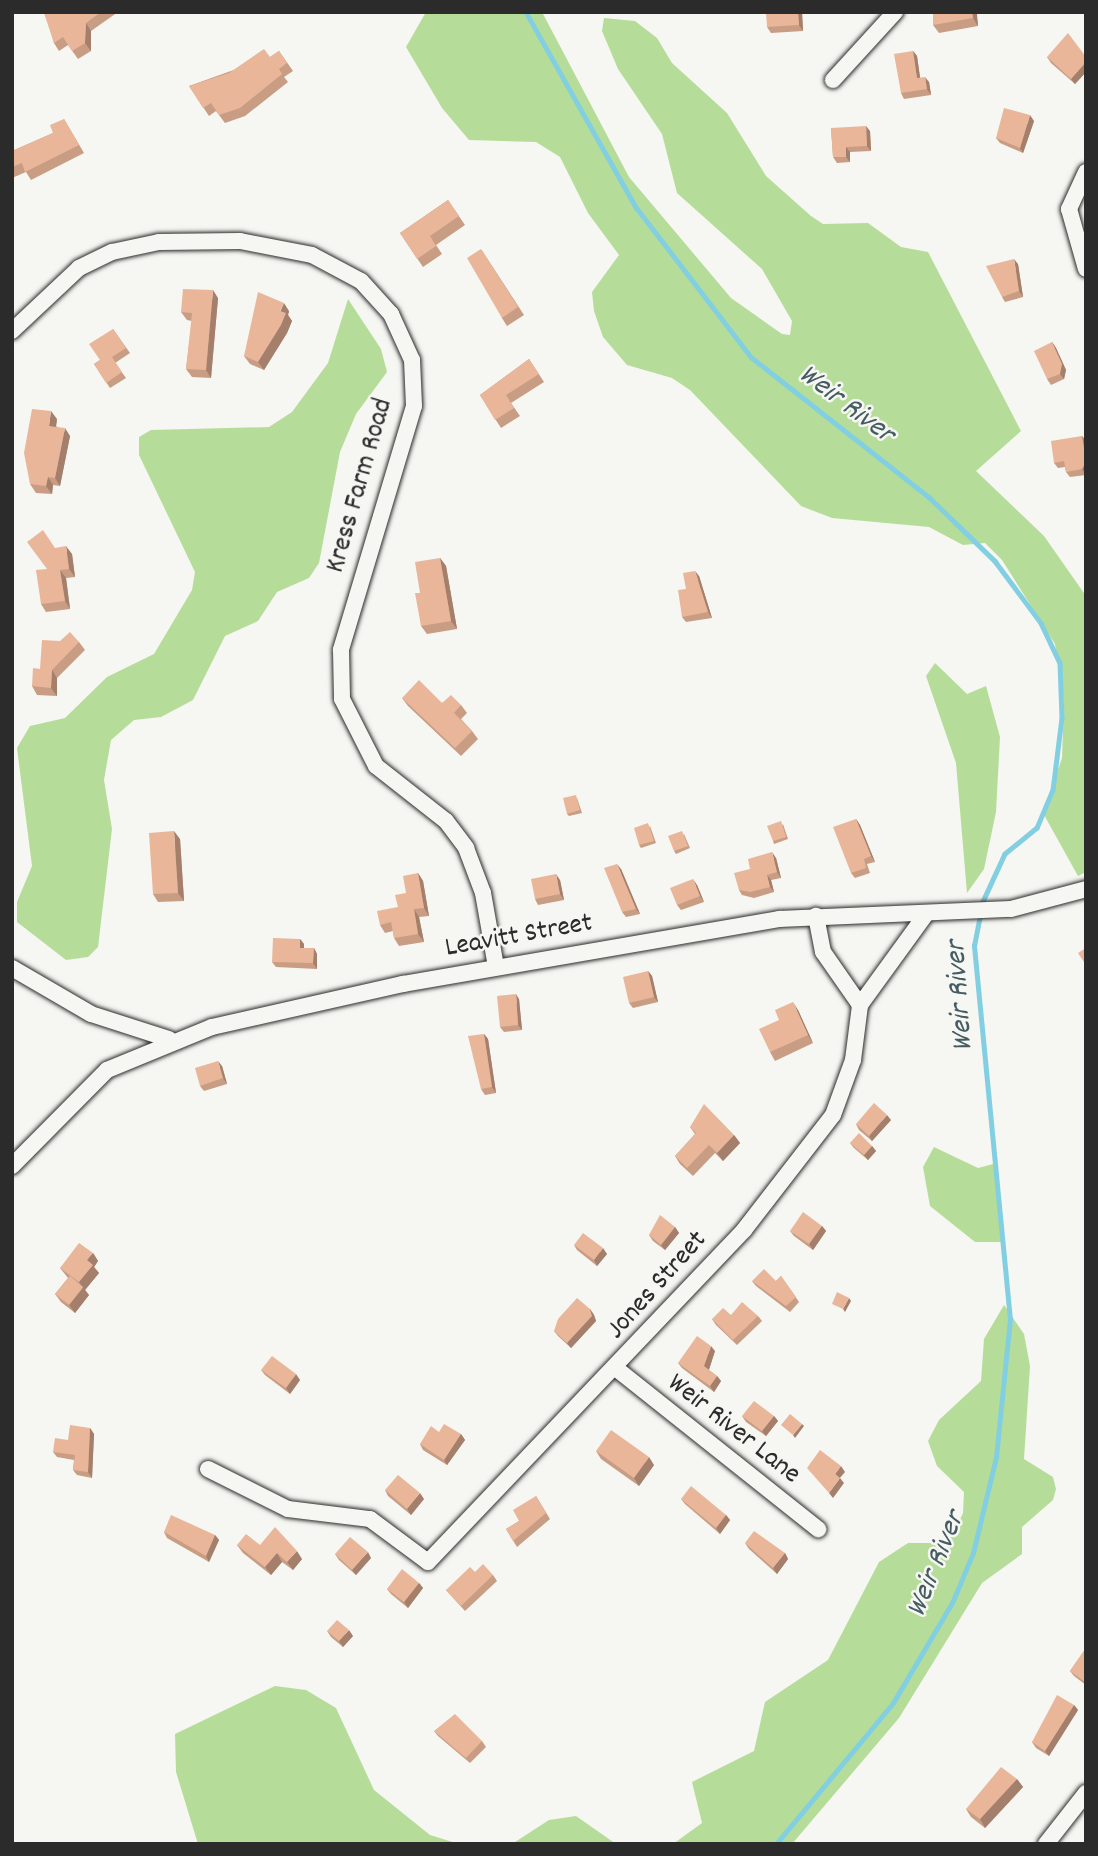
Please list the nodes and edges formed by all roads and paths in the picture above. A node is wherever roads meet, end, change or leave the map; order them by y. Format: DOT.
graph roads {
  1 [pos="895,12"];
  2 [pos="833,80"];
  3 [pos="1086,172"];
  4 [pos="1086,269"];
  5 [pos="12,331"];
  6 [pos="1086,889"];
  7 [pos="926,914"];
  8 [pos="816,916"];
  9 [pos="496,967"];
  10 [pos="12,968"];
  11 [pos="860,1005"];
  12 [pos="169,1039"];
  13 [pos="12,1166"];
  14 [pos="618,1370"];
  15 [pos="208,1469"];
  16 [pos="818,1529"];
  17 [pos="1086,1793"];
  18 [pos="1046,1844"];
  1 -- 2 [label="street"];
  3 -- 4 [label="street"];
  5 -- 9 [label="street, Kress Farm Road"];
  6 -- 7 [label="street, Leavitt Street"];
  7 -- 8 [label="street, Leavitt Street"];
  7 -- 11 [label="street, Jones Street"];
  8 -- 9 [label="street, Leavitt Street"];
  8 -- 11 [label="street"];
  9 -- 12 [label="street, Leavitt Street"];
  10 -- 12 [label="street"];
  11 -- 14 [label="street, Jones Street"];
  12 -- 13 [label="street, Leavitt Street"];
  14 -- 15 [label="street, Jones Street"];
  14 -- 16 [label="street, Weir River Lane"];
  17 -- 18 [label="street"];
}
